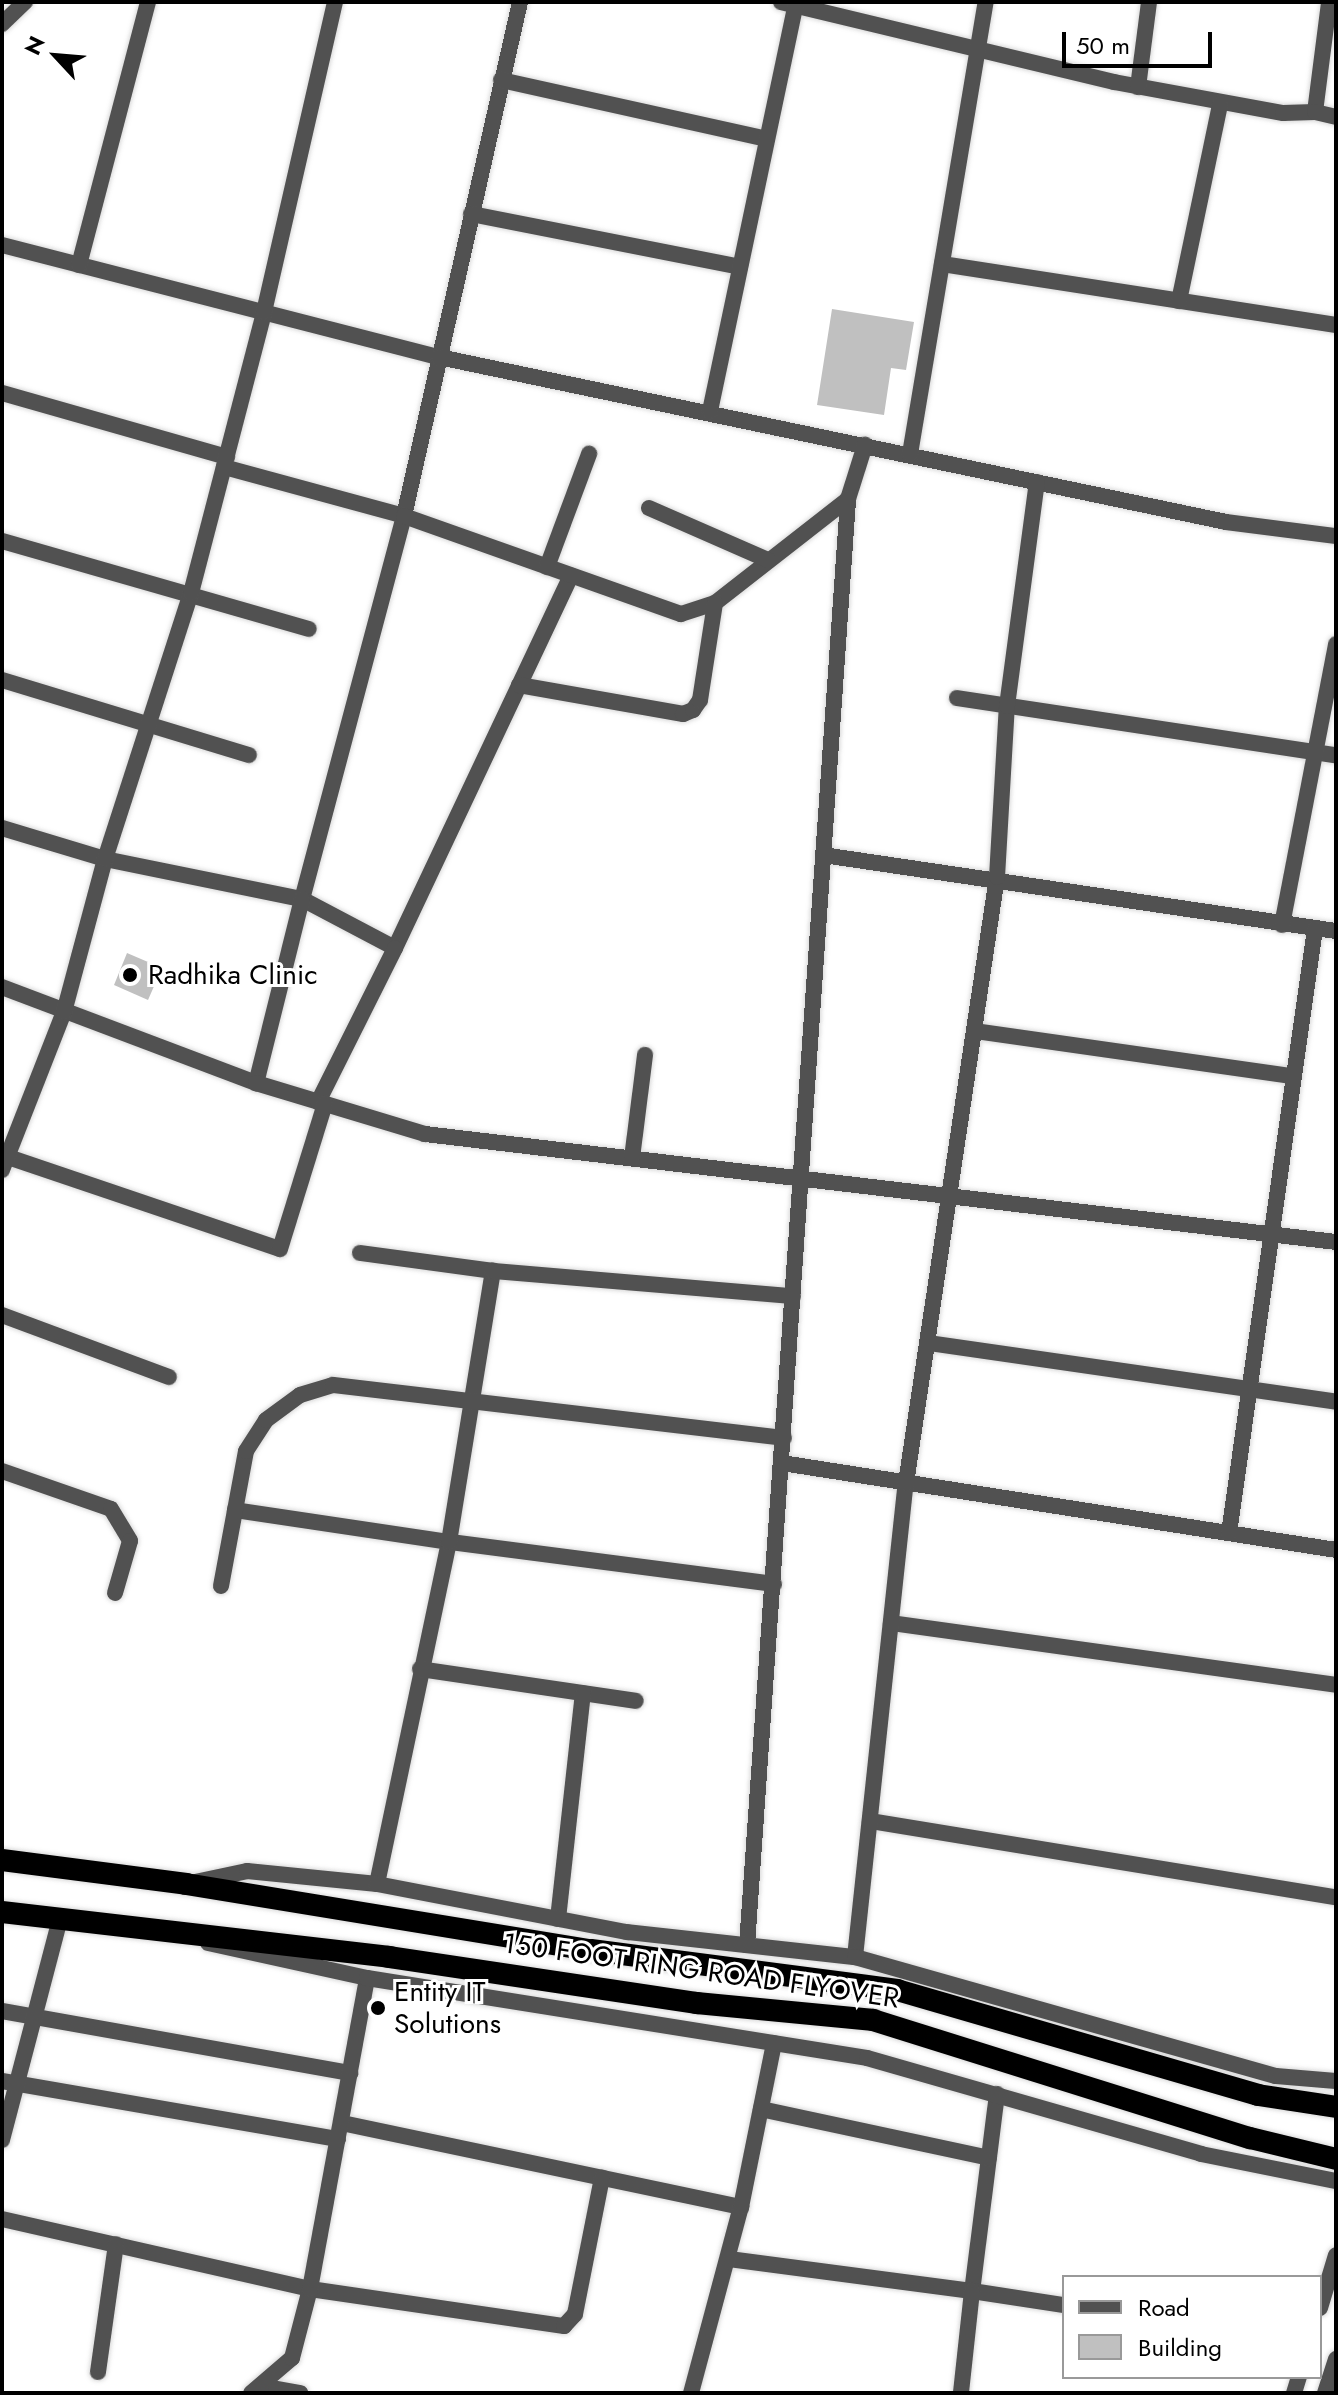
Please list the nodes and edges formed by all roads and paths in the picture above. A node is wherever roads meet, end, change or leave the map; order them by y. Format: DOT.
graph roads {
  1 [pos="25,2"];
  2 [pos="148,2"];
  3 [pos="335,2"];
  4 [pos="520,2"];
  5 [pos="986,2"];
  6 [pos="1149,2"];
  7 [pos="1329,2"];
  8 [pos="790,3"];
  9 [pos="2,24"];
  10 [pos="977,49"];
  11 [pos="501,80"];
  12 [pos="1138,87"];
  13 [pos="1220,104"];
  14 [pos="1315,112"];
  15 [pos="1336,117"];
  16 [pos="767,139"];
  17 [pos="471,214"];
  18 [pos="2,245"];
  19 [pos="942,264"];
  20 [pos="79,265"];
  21 [pos="740,267"];
  22 [pos="1179,301"];
  23 [pos="264,312"];
  24 [pos="1336,325"];
  25 [pos="439,357"];
  26 [pos="2,393"];
  27 [pos="710,411"];
  28 [pos="865,445"];
  29 [pos="589,454"];
  30 [pos="910,454"];
  31 [pos="225,462"];
  32 [pos="1037,482"];
  33 [pos="848,499"];
  34 [pos="649,508"];
  35 [pos="404,516"];
  36 [pos="1336,536"];
  37 [pos="2,541"];
  38 [pos="768,560"];
  39 [pos="547,567"];
  40 [pos="571,576"];
  41 [pos="191,593"];
  42 [pos="715,603"];
  43 [pos="309,629"];
  44 [pos="1336,644"];
  45 [pos="2,680"];
  46 [pos="519,685"];
  47 [pos="957,698"];
  48 [pos="1007,706"];
  49 [pos="150,722"];
  50 [pos="1316,751"];
  51 [pos="249,755"];
  52 [pos="1336,755"];
  53 [pos="2,828"];
  54 [pos="823,855"];
  55 [pos="105,859"];
  56 [pos="997,877"];
  57 [pos="302,899"];
  58 [pos="1282,925"];
  59 [pos="1315,929"];
  60 [pos="1336,931"];
  61 [pos="395,948"];
  62 [pos="2,987"];
  63 [pos="64,1012"];
  64 [pos="975,1031"];
  65 [pos="645,1055"];
  66 [pos="1293,1076"];
  67 [pos="256,1083"];
  68 [pos="321,1103"];
  69 [pos="632,1158"];
  70 [pos="4,1161"];
  71 [pos="801,1178"];
  72 [pos="948,1193"];
  73 [pos="1270,1233"];
  74 [pos="1336,1242"];
  75 [pos="360,1253"];
  76 [pos="493,1271"];
  77 [pos="793,1296"];
  78 [pos="2,1315"];
  79 [pos="929,1343"];
  80 [pos="169,1377"];
  81 [pos="1249,1387"];
  82 [pos="1336,1402"];
  83 [pos="472,1404"];
  84 [pos="784,1438"];
  85 [pos="782,1463"];
  86 [pos="2,1471"];
  87 [pos="906,1483"];
  88 [pos="235,1510"];
  89 [pos="1229,1533"];
  90 [pos="449,1542"];
  91 [pos="1336,1550"];
  92 [pos="774,1584"];
  93 [pos="221,1586"];
  94 [pos="115,1593"];
  95 [pos="891,1623"];
  96 [pos="420,1669"];
  97 [pos="1336,1685"];
  98 [pos="583,1693"];
  99 [pos="636,1701"];
  100 [pos="870,1821"];
  101 [pos="2,1860"];
  102 [pos="186,1884"];
  103 [pos="377,1884"];
  104 [pos="1336,1897"];
  105 [pos="2,1912"];
  106 [pos="60,1919"];
  107 [pos="558,1919"];
  108 [pos="184,1936"];
  109 [pos="747,1945"];
  110 [pos="855,1957"];
  111 [pos="367,1978"];
  112 [pos="2,2011"];
  113 [pos="35,2017"];
  114 [pos="774,2043"];
  115 [pos="351,2073"];
  116 [pos="1336,2081"];
  117 [pos="8,2082"];
  118 [pos="997,2094"];
  119 [pos="1336,2107"];
  120 [pos="761,2109"];
  121 [pos="340,2131"];
  122 [pos="2,2140"];
  123 [pos="989,2158"];
  124 [pos="1336,2159"];
  125 [pos="602,2178"];
  126 [pos="1336,2181"];
  127 [pos="741,2207"];
  128 [pos="2,2219"];
  129 [pos="116,2244"];
  130 [pos="1336,2255"];
  131 [pos="729,2259"];
  132 [pos="310,2289"];
  133 [pos="972,2291"];
  134 [pos="1322,2301"];
  135 [pos="1062,2305"];
  136 [pos="1336,2359"];
  137 [pos="98,2372"];
  138 [pos="255,2390"];
  139 [pos="300,2393"];
  140 [pos="691,2393"];
  141 [pos="961,2393"];
  142 [pos="1325,2393"];
  1 -- 9 [label="street"];
  2 -- 20 [label="street"];
  3 -- 23 [label="street"];
  4 -- 11 [label="street"];
  5 -- 10 [label="street"];
  6 -- 12 [label="street"];
  7 -- 14 [label="street"];
  8 -- 10 [label="street"];
  8 -- 16 [label="street"];
  10 -- 12 [label="street"];
  10 -- 19 [label="street"];
  11 -- 16 [label="street"];
  11 -- 17 [label="street"];
  12 -- 13 [label="street"];
  13 -- 14 [label="street"];
  13 -- 22 [label="street"];
  14 -- 15 [label="street"];
  16 -- 21 [label="street"];
  17 -- 21 [label="street"];
  17 -- 25 [label="street"];
  18 -- 20 [label="street"];
  19 -- 22 [label="street"];
  19 -- 30 [label="street"];
  20 -- 23 [label="street"];
  21 -- 27 [label="street"];
  22 -- 24 [label="street"];
  23 -- 25 [label="street"];
  23 -- 31 [label="street"];
  25 -- 27 [label="street"];
  25 -- 35 [label="street"];
  26 -- 31 [label="street"];
  27 -- 28 [label="street"];
  28 -- 30 [label="street"];
  28 -- 33 [label="street"];
  29 -- 39 [label="street"];
  30 -- 32 [label="street"];
  31 -- 35 [label="street"];
  31 -- 41 [label="street"];
  32 -- 36 [label="street"];
  32 -- 48 [label="street"];
  33 -- 38 [label="street"];
  33 -- 54 [label="street"];
  34 -- 38 [label="street"];
  35 -- 39 [label="street"];
  35 -- 57 [label="street"];
  37 -- 41 [label="street"];
  38 -- 42 [label="street"];
  39 -- 40 [label="street"];
  40 -- 42 [label="street"];
  40 -- 46 [label="street"];
  41 -- 43 [label="street"];
  41 -- 49 [label="street"];
  42 -- 46 [label="street"];
  44 -- 50 [label="street"];
  45 -- 49 [label="street"];
  46 -- 61 [label="street"];
  47 -- 48 [label="street"];
  48 -- 50 [label="street"];
  48 -- 56 [label="street"];
  49 -- 51 [label="street"];
  49 -- 55 [label="street"];
  50 -- 52 [label="street"];
  50 -- 58 [label="street"];
  53 -- 55 [label="street"];
  54 -- 56 [label="street"];
  54 -- 71 [label="street"];
  55 -- 57 [label="street"];
  55 -- 63 [label="street"];
  56 -- 58 [label="street"];
  56 -- 64 [label="street"];
  57 -- 61 [label="street"];
  57 -- 67 [label="street"];
  58 -- 59 [label="street"];
  59 -- 60 [label="street"];
  59 -- 66 [label="street"];
  61 -- 68 [label="street"];
  62 -- 63 [label="street"];
  63 -- 67 [label="street"];
  63 -- 70 [label="street"];
  64 -- 66 [label="street"];
  64 -- 72 [label="street"];
  65 -- 69 [label="street"];
  66 -- 73 [label="street"];
  67 -- 68 [label="street"];
  68 -- 69 [label="street"];
  68 -- 70 [label="street"];
  69 -- 71 [label="street"];
  71 -- 72 [label="street"];
  71 -- 77 [label="street"];
  72 -- 73 [label="street"];
  72 -- 79 [label="street"];
  73 -- 74 [label="street"];
  73 -- 81 [label="street"];
  75 -- 76 [label="street"];
  76 -- 77 [label="street"];
  76 -- 83 [label="street"];
  77 -- 84 [label="street"];
  78 -- 80 [label="street"];
  79 -- 81 [label="street"];
  79 -- 87 [label="street"];
  81 -- 82 [label="street"];
  81 -- 89 [label="street"];
  83 -- 84 [label="street"];
  83 -- 88 [label="street"];
  83 -- 90 [label="street"];
  84 -- 85 [label="street"];
  85 -- 87 [label="street"];
  85 -- 92 [label="street"];
  86 -- 94 [label="street"];
  87 -- 89 [label="street"];
  87 -- 95 [label="street"];
  88 -- 90 [label="street"];
  88 -- 93 [label="street"];
  89 -- 91 [label="street"];
  90 -- 92 [label="street"];
  90 -- 96 [label="street"];
  92 -- 109 [label="street"];
  95 -- 97 [label="street"];
  95 -- 100 [label="street"];
  96 -- 98 [label="street"];
  96 -- 103 [label="street"];
  98 -- 99 [label="street"];
  98 -- 107 [label="street"];
  100 -- 104 [label="street"];
  100 -- 110 [label="street"];
  101 -- 102 [label="highway, 150 FOOT RING ROAD FLYOVER"];
  102 -- 103 [label="street"];
  102 -- 119 [label="highway, 150 FOOT RING ROAD FLYOVER"];
  103 -- 107 [label="street"];
  105 -- 106 [label="highway, 150 FOOT RING ROAD FLYOVER"];
  106 -- 108 [label="highway, 150 FOOT RING ROAD FLYOVER"];
  106 -- 113 [label="street"];
  107 -- 109 [label="street"];
  108 -- 111 [label="street"];
  108 -- 124 [label="highway, 150 FOOT RING ROAD FLYOVER"];
  109 -- 110 [label="street"];
  110 -- 116 [label="street"];
  111 -- 114 [label="street"];
  111 -- 115 [label="street"];
  112 -- 113 [label="street"];
  113 -- 115 [label="street"];
  113 -- 117 [label="street"];
  114 -- 118 [label="street"];
  114 -- 120 [label="street"];
  115 -- 121 [label="street"];
  117 -- 121 [label="street"];
  117 -- 122 [label="street"];
  118 -- 123 [label="street"];
  118 -- 126 [label="street"];
  120 -- 123 [label="street"];
  120 -- 127 [label="street"];
  121 -- 125 [label="street"];
  121 -- 132 [label="street"];
  123 -- 133 [label="street"];
  125 -- 127 [label="street"];
  125 -- 132 [label="street"];
  127 -- 131 [label="street"];
  128 -- 129 [label="street"];
  129 -- 132 [label="street"];
  129 -- 137 [label="street"];
  130 -- 134 [label="street"];
  131 -- 133 [label="street"];
  131 -- 140 [label="street"];
  132 -- 138 [label="street"];
  133 -- 135 [label="street"];
  133 -- 141 [label="street"];
  136 -- 142 [label="street"];
  138 -- 139 [label="street"];
}
